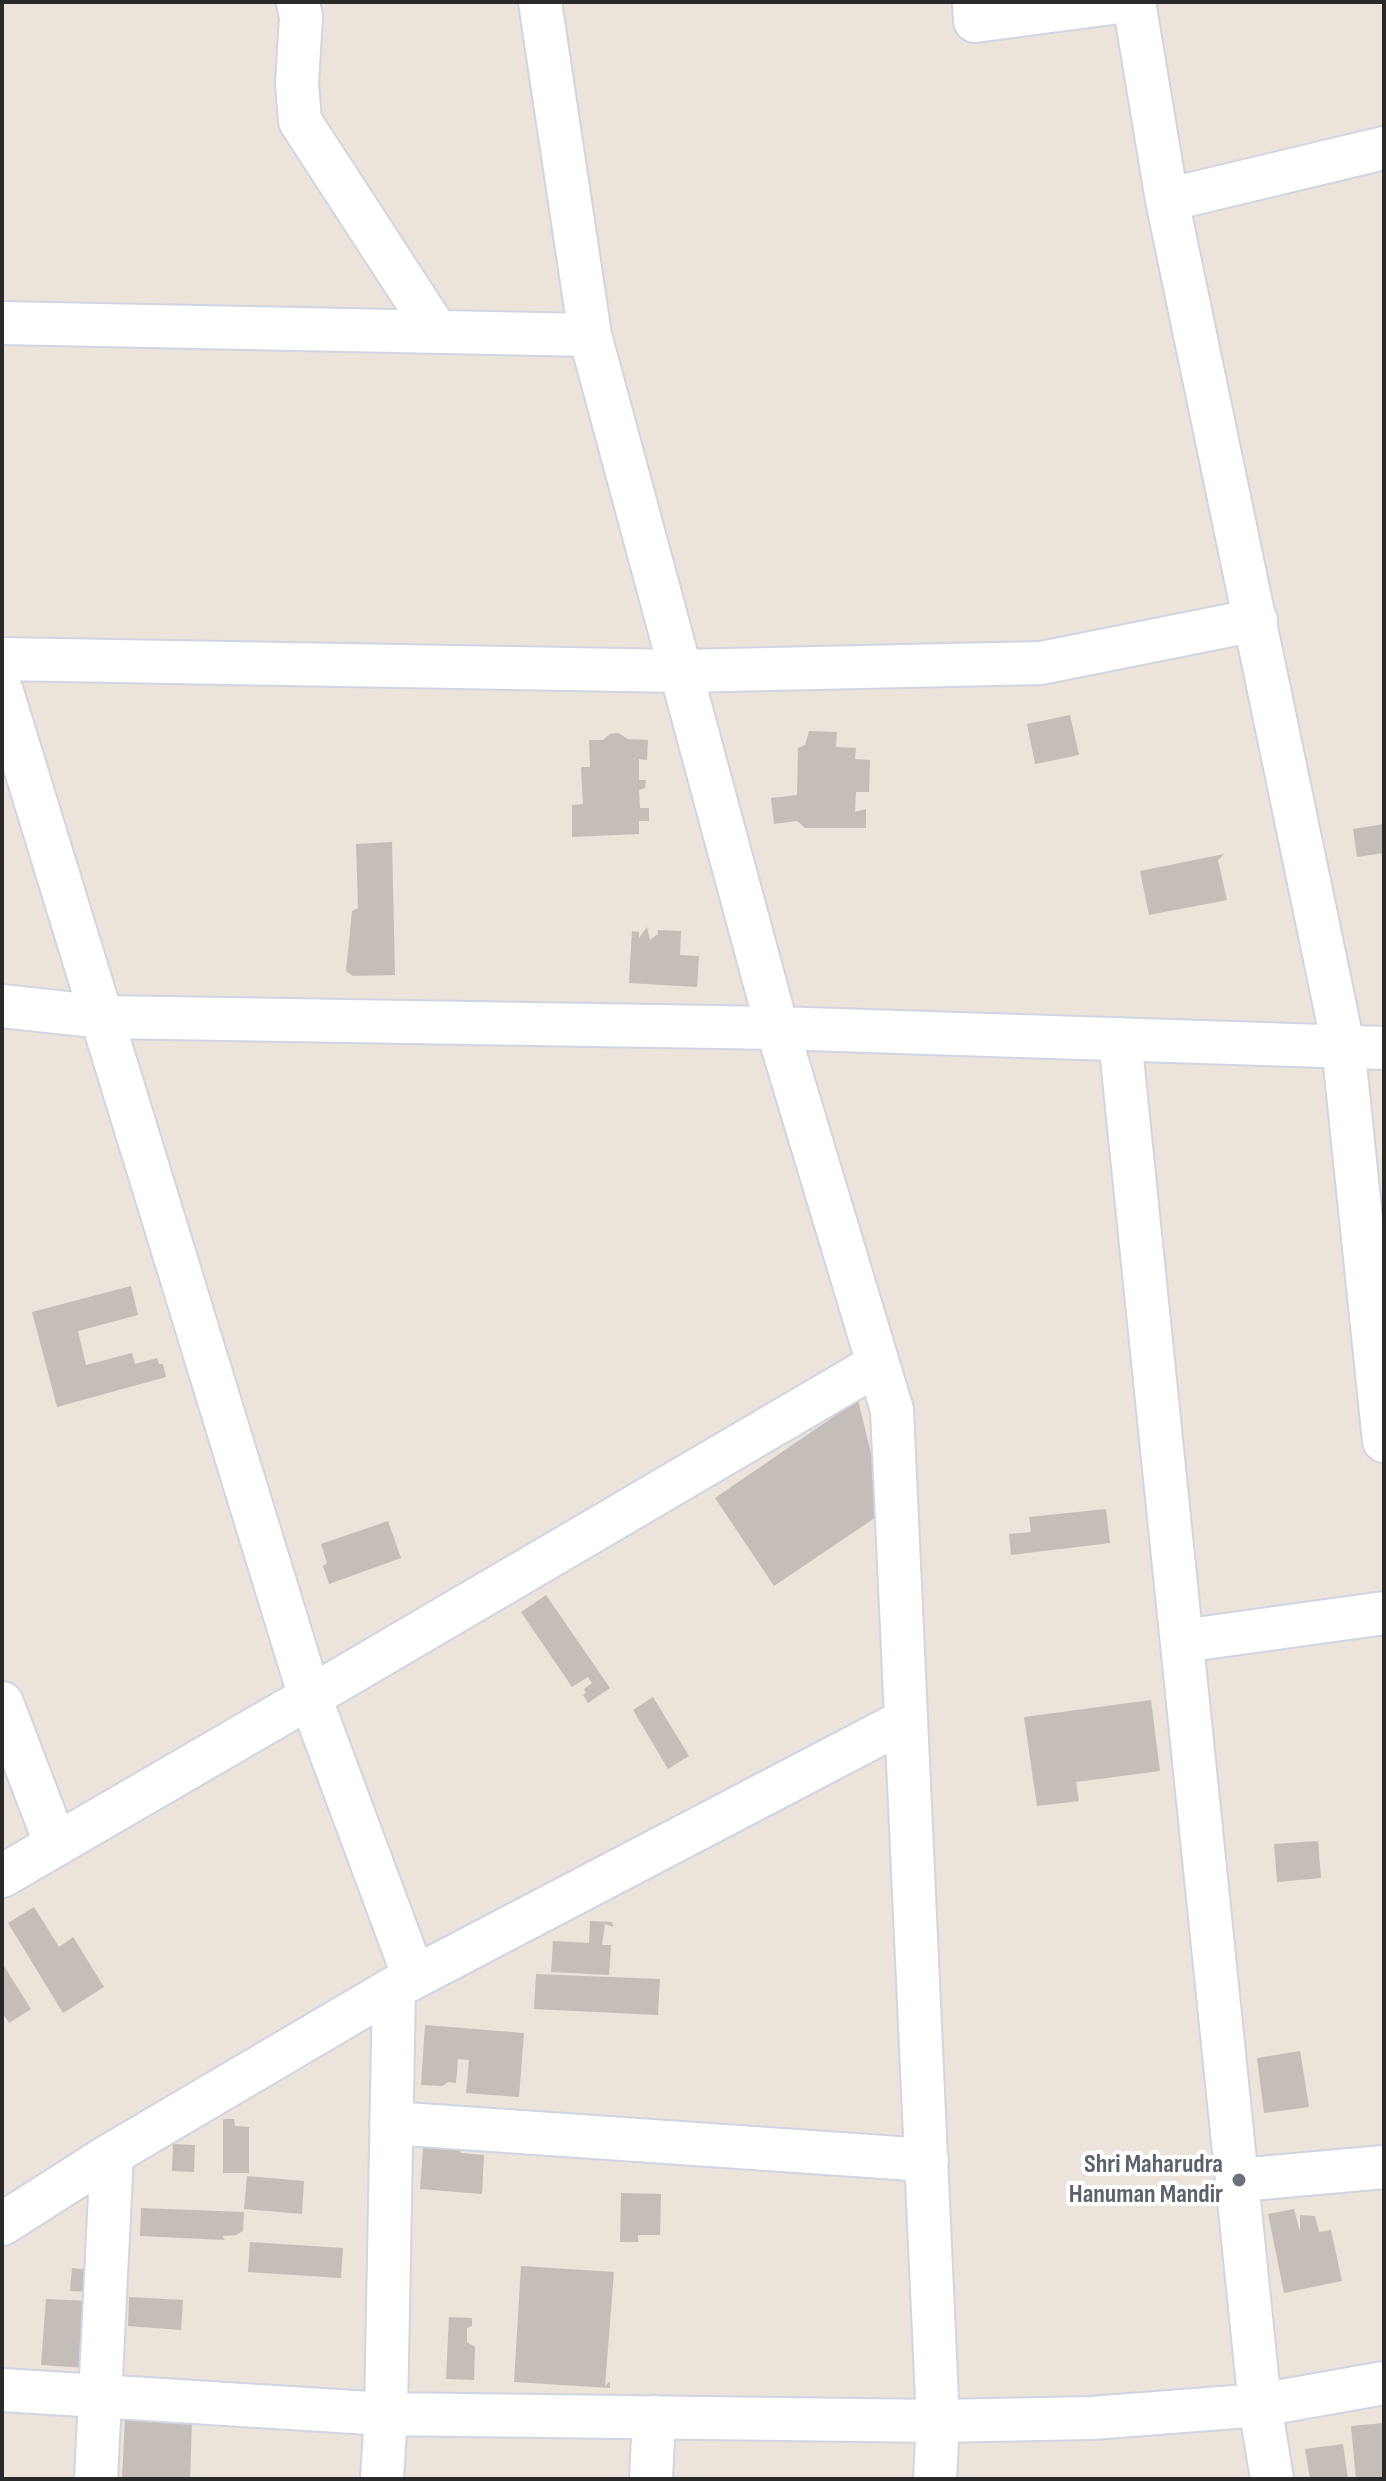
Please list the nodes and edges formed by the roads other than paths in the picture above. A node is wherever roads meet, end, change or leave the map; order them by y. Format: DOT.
graph roads {
  1 [pos="298,2"];
  2 [pos="540,2"];
  3 [pos="974,2"];
  4 [pos="1119,2"];
  5 [pos="1134,2"];
  6 [pos="1384,148"];
  7 [pos="1167,200"];
  8 [pos="2,323"];
  9 [pos="437,332"];
  10 [pos="590,335"];
  11 [pos="1256,620"];
  12 [pos="2,659"];
  13 [pos="681,671"];
  14 [pos="2,692"];
  15 [pos="2,1006"];
  16 [pos="103,1017"];
  17 [pos="777,1028"];
  18 [pos="1120,1039"];
  19 [pos="1343,1045"];
  20 [pos="1384,1048"];
  21 [pos="878,1364"];
  22 [pos="1384,1441"];
  23 [pos="1384,1613"];
  24 [pos="1182,1641"];
  25 [pos="310,1697"];
  26 [pos="2,1703"];
  27 [pos="906,1720"];
  28 [pos="56,1845"];
  29 [pos="2,1876"];
  30 [pos="404,1982"];
  31 [pos="391,2123"];
  32 [pos="112,2154"];
  33 [pos="927,2160"];
  34 [pos="1384,2167"];
  35 [pos="1239,2180"];
  36 [pos="2,2224"];
  37 [pos="1384,2383"];
  38 [pos="2,2390"];
  39 [pos="99,2397"];
  40 [pos="1260,2405"];
  41 [pos="386,2414"];
  42 [pos="654,2417"];
  43 [pos="938,2421"];
  44 [pos="96,2479"];
  45 [pos="382,2479"];
  46 [pos="651,2479"];
  47 [pos="935,2479"];
  48 [pos="1272,2479"];
  1 -- 9 [label="street"];
  2 -- 10 [label="street"];
  3 -- 4 [label="street"];
  5 -- 7 [label="street"];
  6 -- 7 [label="street"];
  7 -- 11 [label="street"];
  8 -- 9 [label="street"];
  9 -- 10 [label="street"];
  10 -- 13 [label="street"];
  11 -- 13 [label="street"];
  11 -- 19 [label="street"];
  12 -- 13 [label="street"];
  13 -- 17 [label="street"];
  14 -- 16 [label="street"];
  15 -- 16 [label="street"];
  16 -- 17 [label="street"];
  16 -- 25 [label="street"];
  17 -- 18 [label="street"];
  17 -- 21 [label="street"];
  18 -- 19 [label="street"];
  18 -- 24 [label="street"];
  19 -- 20 [label="street"];
  19 -- 22 [label="street"];
  21 -- 25 [label="street"];
  21 -- 27 [label="street"];
  23 -- 24 [label="street"];
  24 -- 35 [label="street"];
  25 -- 28 [label="street"];
  25 -- 30 [label="street"];
  26 -- 28 [label="street"];
  27 -- 30 [label="street"];
  27 -- 33 [label="street"];
  28 -- 29 [label="street"];
  30 -- 31 [label="street"];
  30 -- 32 [label="street"];
  31 -- 33 [label="street"];
  31 -- 41 [label="street"];
  32 -- 36 [label="street"];
  32 -- 39 [label="street"];
  33 -- 43 [label="street"];
  34 -- 35 [label="street"];
  35 -- 40 [label="street"];
  37 -- 40 [label="street"];
  38 -- 39 [label="street"];
  39 -- 41 [label="street"];
  39 -- 44 [label="street"];
  40 -- 43 [label="street"];
  40 -- 48 [label="street"];
  41 -- 42 [label="street"];
  41 -- 45 [label="street"];
  42 -- 43 [label="street"];
  42 -- 46 [label="street"];
  43 -- 47 [label="street"];
}
